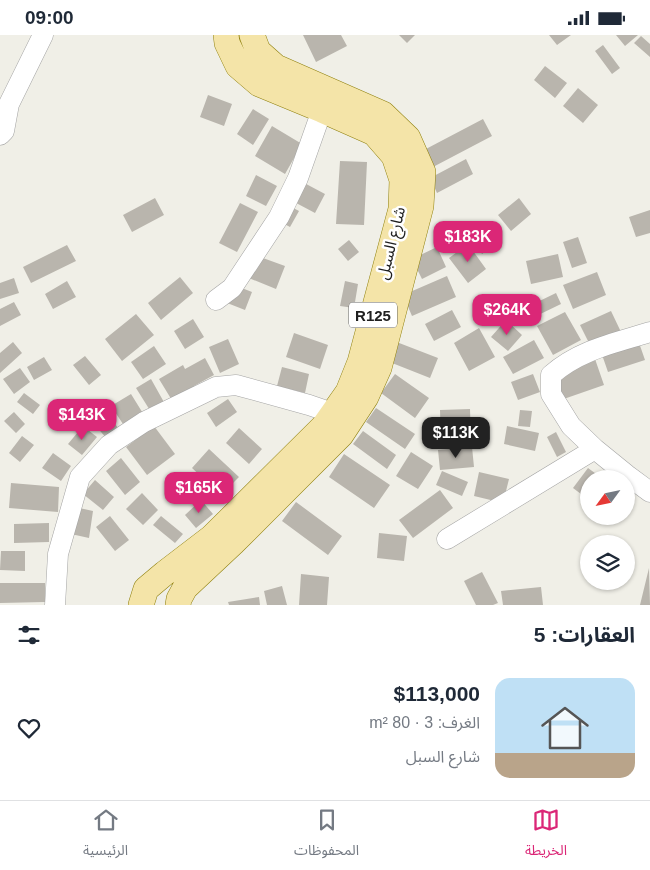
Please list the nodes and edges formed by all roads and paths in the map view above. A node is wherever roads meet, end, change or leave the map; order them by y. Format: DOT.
graph roads {
  1 [pos="43,35"];
  2 [pos="226,35"];
  3 [pos="252,35"];
  4 [pos="322,110"];
  5 [pos="0,135"];
  6 [pos="216,300"];
  7 [pos="650,332"];
  8 [pos="342,416"];
  9 [pos="595,449"];
  10 [pos="650,492"];
  11 [pos="447,539"];
  12 [pos="55,605"];
  13 [pos="141,605"];
  14 [pos="178,605"];
  1 -- 5 [label="street"];
  2 -- 4 [label="main road, شارع السبل / R125"];
  3 -- 8 [label="main road, شارع السبل / R125"];
  4 -- 6 [label="street"];
  4 -- 8 [label="main road, شارع السبل / R125"];
  7 -- 9 [label="street"];
  8 -- 12 [label="street"];
  8 -- 13 [label="main road, شارع السبل / R125"];
  8 -- 14 [label="main road, شارع السبل / R125"];
  9 -- 10 [label="street"];
  9 -- 11 [label="street"];
}
